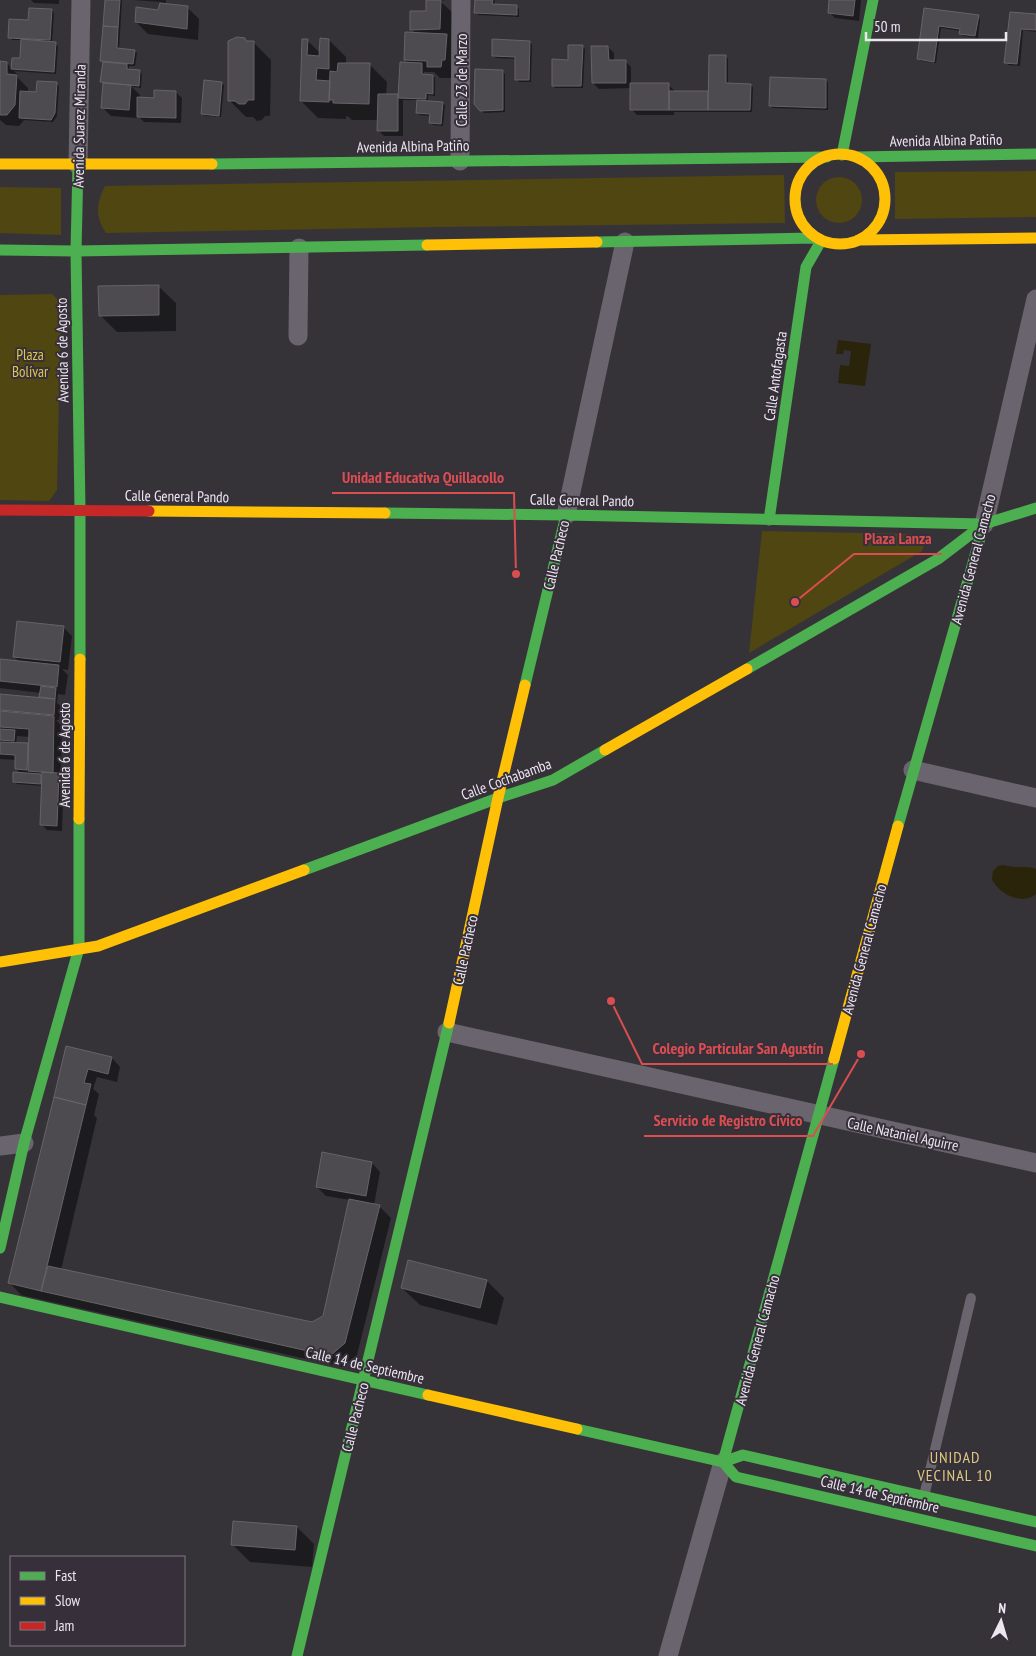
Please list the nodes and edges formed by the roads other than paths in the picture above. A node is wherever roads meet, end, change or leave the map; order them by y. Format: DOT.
graph roads {
  1 [pos="81,0"];
  2 [pos="461,0"];
  3 [pos="873,0"];
  4 [pos="1036,154"];
  5 [pos="842,155"];
  6 [pos="827,156"];
  7 [pos="856,157"];
  8 [pos="460,161"];
  9 [pos="0,164"];
  10 [pos="78,165"];
  11 [pos="1036,238"];
  12 [pos="817,240"];
  13 [pos="858,240"];
  14 [pos="624,242"];
  15 [pos="299,248"];
  16 [pos="0,250"];
  17 [pos="76,251"];
  18 [pos="1036,298"];
  19 [pos="298,336"];
  20 [pos="1036,508"];
  21 [pos="0,510"];
  22 [pos="80,510"];
  23 [pos="566,515"];
  24 [pos="769,520"];
  25 [pos="984,524"];
  26 [pos="913,770"];
  27 [pos="498,798"];
  28 [pos="1036,798"];
  29 [pos="79,948"];
  30 [pos="0,962"];
  31 [pos="447,1032"];
  32 [pos="819,1115"];
  33 [pos="24,1144"];
  34 [pos="0,1146"];
  35 [pos="1036,1163"];
  36 [pos="0,1248"];
  37 [pos="0,1297"];
  38 [pos="971,1298"];
  39 [pos="364,1380"];
  40 [pos="723,1462"];
  41 [pos="924,1496"];
  42 [pos="1036,1522"];
  43 [pos="1036,1546"];
  44 [pos="297,1656"];
  45 [pos="668,1656"];
  1 -- 10 [label="street, Avenida Suarez Miranda"];
  2 -- 8 [label="street, Calle 23 de Marzo"];
  3 -- 5 [label="main road"];
  4 -- 7 [label="main road, Avenida Albina Patiño"];
  5 -- 6 [label="main road"];
  5 -- 7 [label="main road"];
  6 -- 8 [label="main road, Avenida Albina Patiño"];
  6 -- 12 [label="main road"];
  7 -- 13 [label="main road"];
  8 -- 10 [label="main road, Avenida Albina Patiño"];
  9 -- 10 [label="main road, Avenida Albina Patiño"];
  10 -- 17 [label="main road, Avenida Suarez Miranda"];
  11 -- 13 [label="main road"];
  12 -- 13 [label="main road"];
  12 -- 14 [label="main road"];
  12 -- 24 [label="main road, Calle Antofagasta"];
  14 -- 15 [label="main road"];
  14 -- 23 [label="street, Calle Pacheco"];
  15 -- 17 [label="main road"];
  15 -- 19 [label="street"];
  16 -- 17 [label="main road"];
  17 -- 22 [label="main road, Avenida 6 de Agosto"];
  18 -- 25 [label="street, Avenida General Camacho"];
  20 -- 25 [label="main road, Calle Cochabamba"];
  21 -- 22 [label="main road, Calle General Pando"];
  22 -- 23 [label="main road, Calle General Pando"];
  22 -- 29 [label="main road, Avenida 6 de Agosto"];
  23 -- 24 [label="main road, Calle General Pando"];
  23 -- 27 [label="main road, Calle Pacheco"];
  24 -- 25 [label="main road, Calle General Pando"];
  25 -- 26 [label="main road, Avenida General Camacho"];
  25 -- 27 [label="main road, Calle Cochabamba"];
  26 -- 28 [label="street"];
  26 -- 32 [label="main road, Avenida General Camacho"];
  27 -- 29 [label="main road, Calle Cochabamba"];
  27 -- 31 [label="main road, Calle Pacheco"];
  29 -- 30 [label="main road, Calle Cochabamba"];
  29 -- 33 [label="main road, Avenida 6 de Agosto"];
  31 -- 32 [label="street, Calle Nataniel Aguirre"];
  31 -- 39 [label="main road, Calle Pacheco"];
  32 -- 35 [label="street, Calle Nataniel Aguirre"];
  32 -- 40 [label="main road, Avenida General Camacho"];
  33 -- 34 [label="street"];
  33 -- 36 [label="main road, Avenida 6 de Agosto"];
  37 -- 39 [label="main road, Calle 14 de Septiembre"];
  38 -- 41 [label="lane"];
  39 -- 40 [label="main road, Calle 14 de Septiembre"];
  39 -- 44 [label="main road, Calle Pacheco"];
  40 -- 41 [label="main road, Calle 14 de Septiembre"];
  40 -- 43 [label="main road, Calle 14 de Septiembre"];
  40 -- 45 [label="street, Avenida General Camacho"];
  41 -- 42 [label="main road, Calle 14 de Septiembre"];
}
